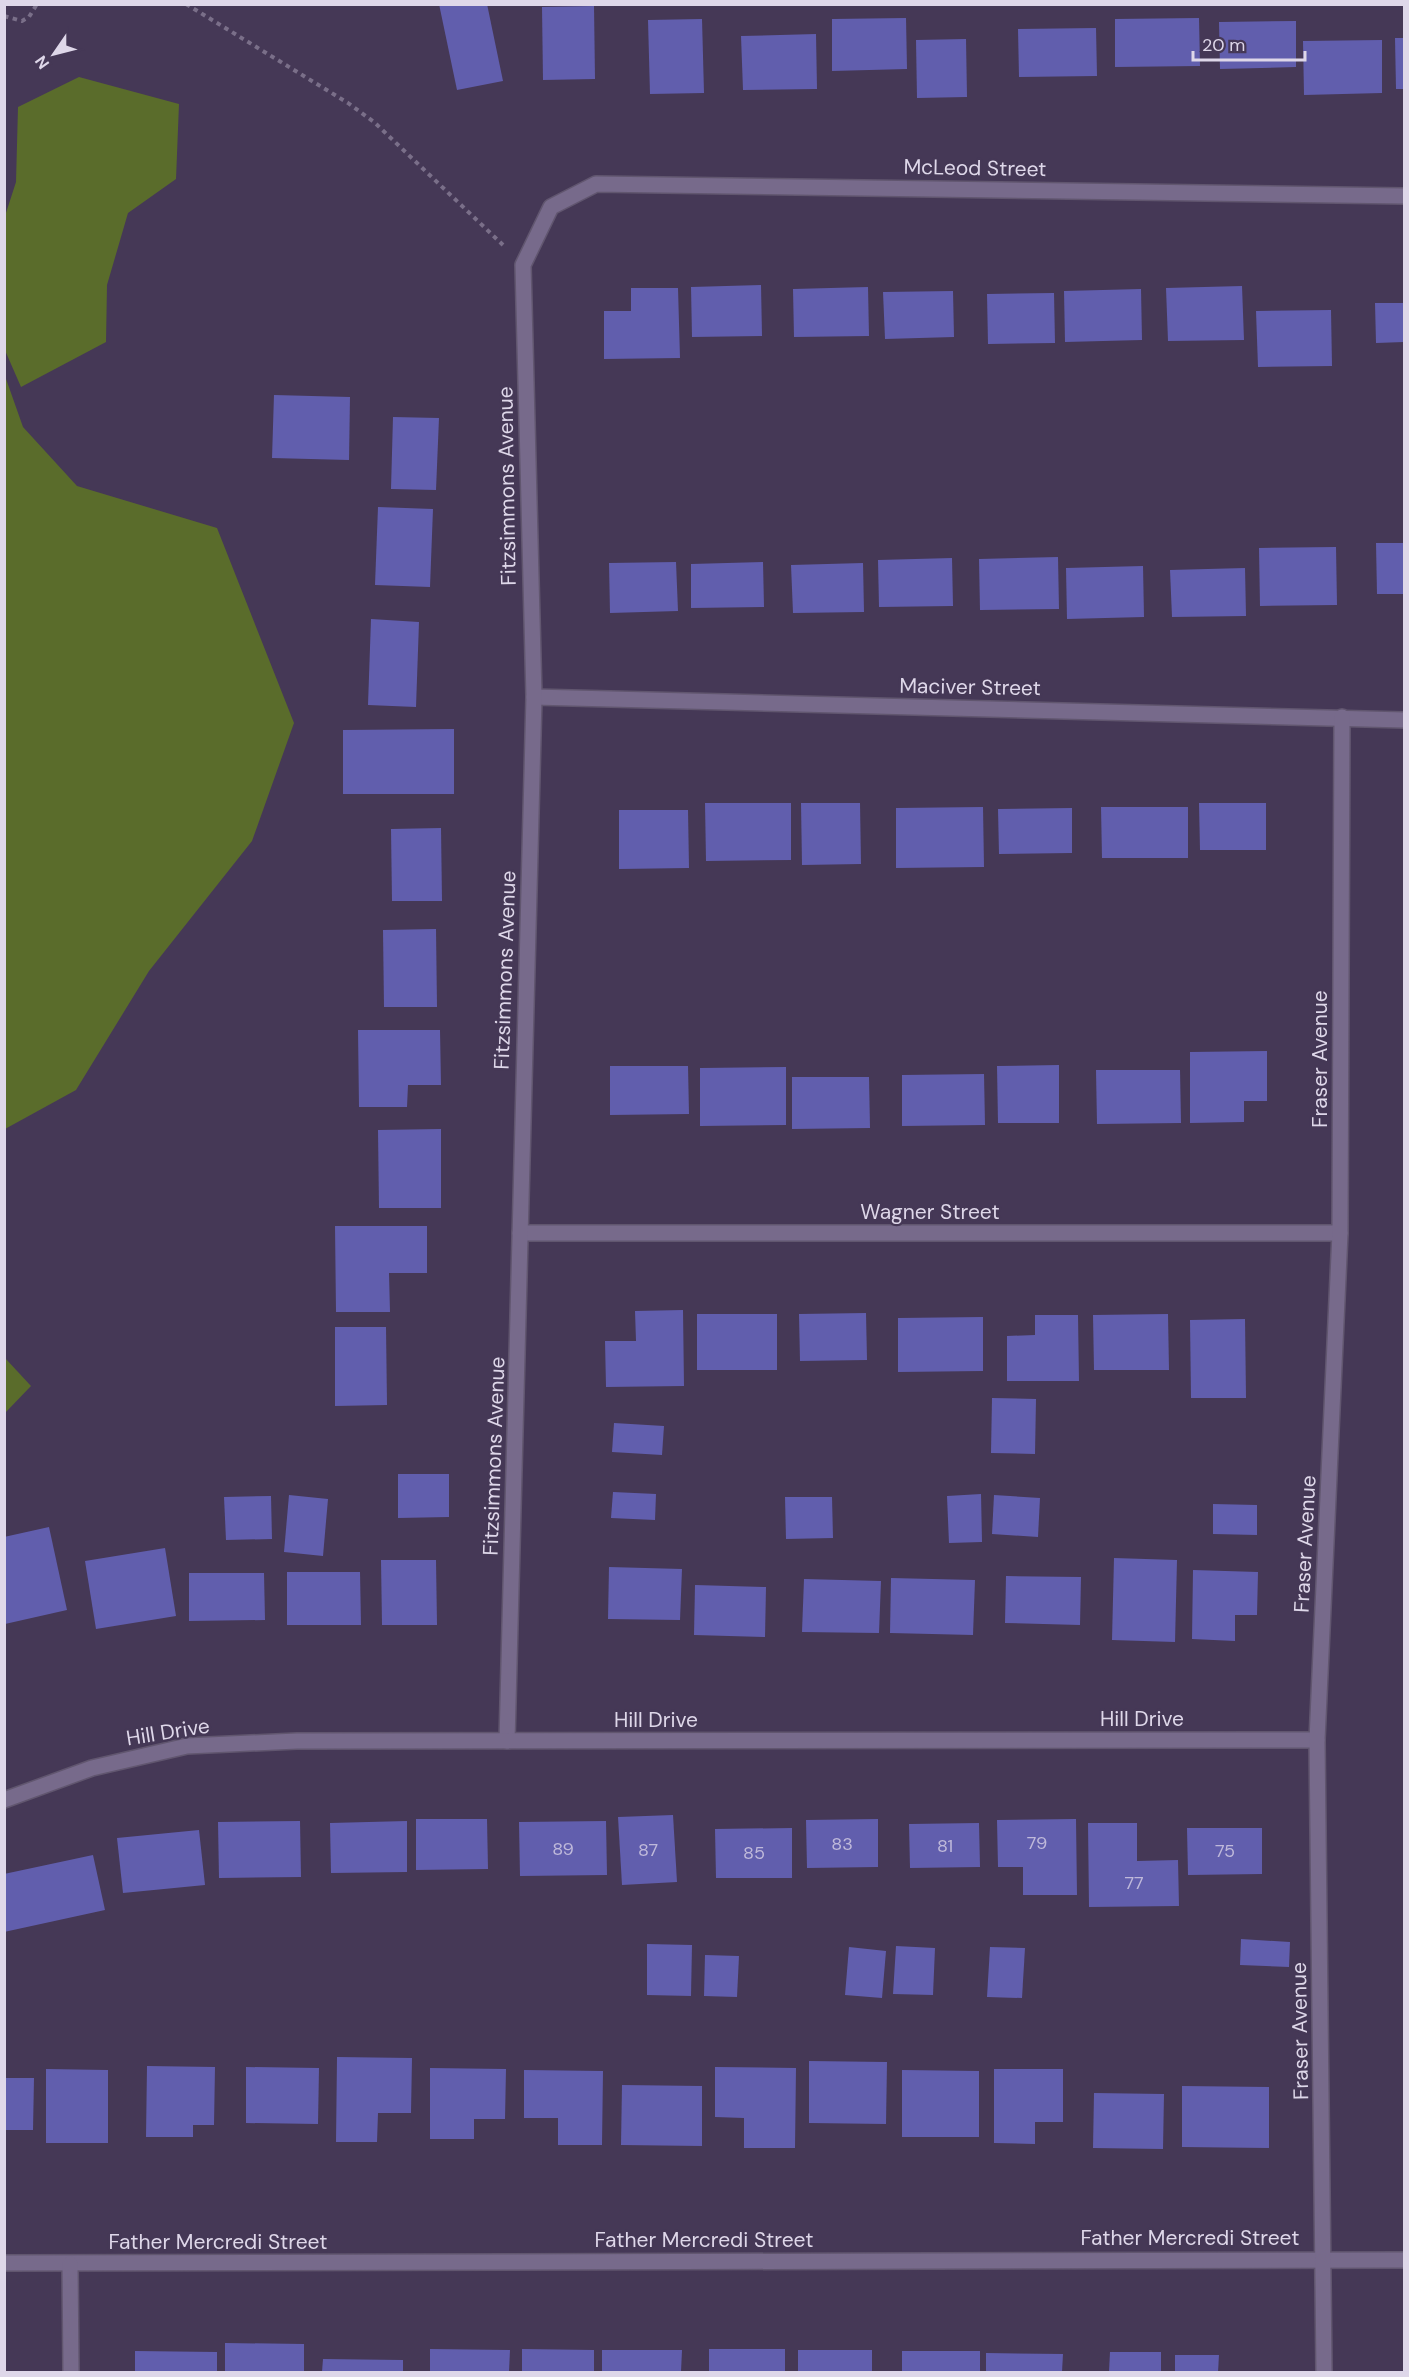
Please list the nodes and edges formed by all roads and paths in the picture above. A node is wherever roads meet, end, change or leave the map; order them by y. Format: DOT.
graph roads {
  1 [pos="37,4"];
  2 [pos="186,4"];
  3 [pos="4,16"];
  4 [pos="1404,196"];
  5 [pos="551,207"];
  6 [pos="523,265"];
  7 [pos="534,697"];
  8 [pos="1342,717"];
  9 [pos="1404,720"];
  10 [pos="520,1233"];
  11 [pos="1340,1233"];
  12 [pos="1317,1740"];
  13 [pos="507,1741"];
  14 [pos="4,1800"];
  15 [pos="1324,2259"];
  16 [pos="1404,2260"];
  17 [pos="4,2263"];
  18 [pos="70,2264"];
  19 [pos="72,2373"];
  20 [pos="1324,2373"];
  1 -- 3 [label="path"];
  2 -- 6 [label="path"];
  4 -- 5 [label="street, McLeod Street"];
  5 -- 6 [label="street, Fitzsimmons Avenue"];
  6 -- 7 [label="street, Fitzsimmons Avenue"];
  7 -- 8 [label="street, Maciver Street"];
  7 -- 10 [label="street, Fitzsimmons Avenue"];
  8 -- 9 [label="street, Maciver Street"];
  8 -- 11 [label="street, Fraser Avenue"];
  10 -- 11 [label="street, Wagner Street"];
  10 -- 13 [label="street, Fitzsimmons Avenue"];
  11 -- 12 [label="street, Fraser Avenue"];
  12 -- 13 [label="street, Hill Drive"];
  12 -- 15 [label="street, Fraser Avenue"];
  13 -- 14 [label="street, Hill Drive"];
  15 -- 16 [label="street, Father Mercredi Street"];
  15 -- 18 [label="street, Father Mercredi Street"];
  15 -- 20 [label="street, Fraser Avenue"];
  17 -- 18 [label="street, Father Mercredi Street"];
  18 -- 19 [label="street"];
}
